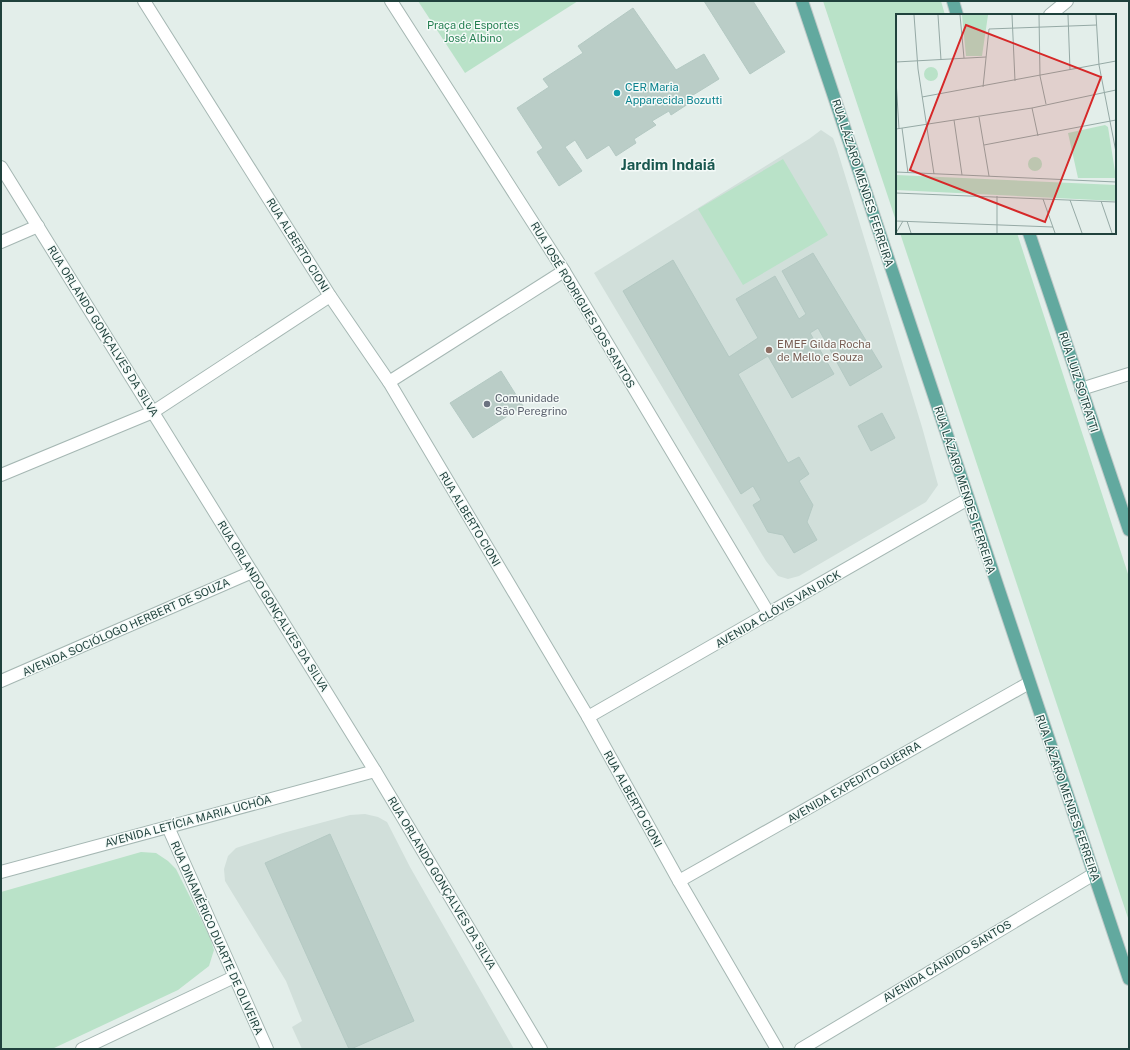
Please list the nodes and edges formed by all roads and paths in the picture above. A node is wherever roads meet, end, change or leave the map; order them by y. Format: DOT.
graph roads {
  1 [pos="144,1"];
  2 [pos="391,1"];
  3 [pos="802,1"];
  4 [pos="953,1"];
  5 [pos="1066,1"];
  6 [pos="957,14"];
  7 [pos="1051,14"];
  8 [pos="1,167"];
  9 [pos="38,226"];
  10 [pos="1030,234"];
  11 [pos="1,242"];
  12 [pos="564,271"];
  13 [pos="330,296"];
  14 [pos="1129,374"];
  15 [pos="389,382"];
  16 [pos="1081,389"];
  17 [pos="153,412"];
  18 [pos="1,475"];
  19 [pos="968,499"];
  20 [pos="1129,530"];
  21 [pos="252,572"];
  22 [pos="769,614"];
  23 [pos="1,681"];
  24 [pos="1030,683"];
  25 [pos="588,717"];
  26 [pos="375,771"];
  27 [pos="168,827"];
  28 [pos="1,872"];
  29 [pos="1094,874"];
  30 [pos="680,881"];
  31 [pos="234,977"];
  32 [pos="1129,980"];
  33 [pos="82,1049"];
  34 [pos="267,1049"];
  35 [pos="541,1049"];
  36 [pos="777,1049"];
  37 [pos="801,1049"];
  1 -- 13 [label="street, RUA ALBERTO CIONI"];
  2 -- 12 [label="street, RUA JOSÉ RODRIGUES DOS SANTOS"];
  3 -- 19 [label="main road, RUA LÁZARO MENDES FERREIRA"];
  4 -- 6 [label="main road"];
  5 -- 7 [label="street"];
  8 -- 9 [label="street, RUA ORLANDO GONÇALVES DA SILVA"];
  9 -- 11 [label="street"];
  9 -- 17 [label="street, RUA ORLANDO GONÇALVES DA SILVA"];
  10 -- 16 [label="main road, RUA LUIZ SOTRATTI"];
  12 -- 15 [label="street"];
  12 -- 22 [label="street, RUA JOSÉ RODRIGUES DOS SANTOS"];
  13 -- 15 [label="street, RUA ALBERTO CIONI"];
  13 -- 17 [label="street"];
  14 -- 16 [label="street"];
  15 -- 25 [label="street, RUA ALBERTO CIONI"];
  16 -- 20 [label="main road, RUA LUIZ SOTRATTI"];
  17 -- 18 [label="street"];
  17 -- 21 [label="street, RUA ORLANDO GONÇALVES DA SILVA"];
  19 -- 22 [label="street, AVENIDA CLÓVIS VAN DICK"];
  19 -- 24 [label="main road, RUA LÁZARO MENDES FERREIRA"];
  21 -- 23 [label="street, AVENIDA SOCIÓLOGO HERBERT DE SOUZA"];
  21 -- 26 [label="street, RUA ORLANDO GONÇALVES DA SILVA"];
  22 -- 25 [label="street, AVENIDA CLÓVIS VAN DICK"];
  24 -- 29 [label="main road, RUA LÁZARO MENDES FERREIRA"];
  24 -- 30 [label="street, AVENIDA EXPEDITO GUERRA"];
  25 -- 30 [label="street, RUA ALBERTO CIONI"];
  26 -- 27 [label="street, AVENIDA LETÍCIA MARIA UCHÔA"];
  26 -- 35 [label="street, RUA ORLANDO GONÇALVES DA SILVA"];
  27 -- 28 [label="street, AVENIDA LETÍCIA MARIA UCHÔA"];
  27 -- 31 [label="street, RUA DINAMÉRICO DUARTE DE OLIVEIRA"];
  29 -- 32 [label="main road, RUA LÁZARO MENDES FERREIRA"];
  29 -- 37 [label="street, AVENIDA CÂNDIDO SANTOS"];
  30 -- 36 [label="street, RUA ALBERTO CIONI"];
  31 -- 33 [label="street"];
  31 -- 34 [label="street, RUA DINAMÉRICO DUARTE DE OLIVEIRA"];
}
